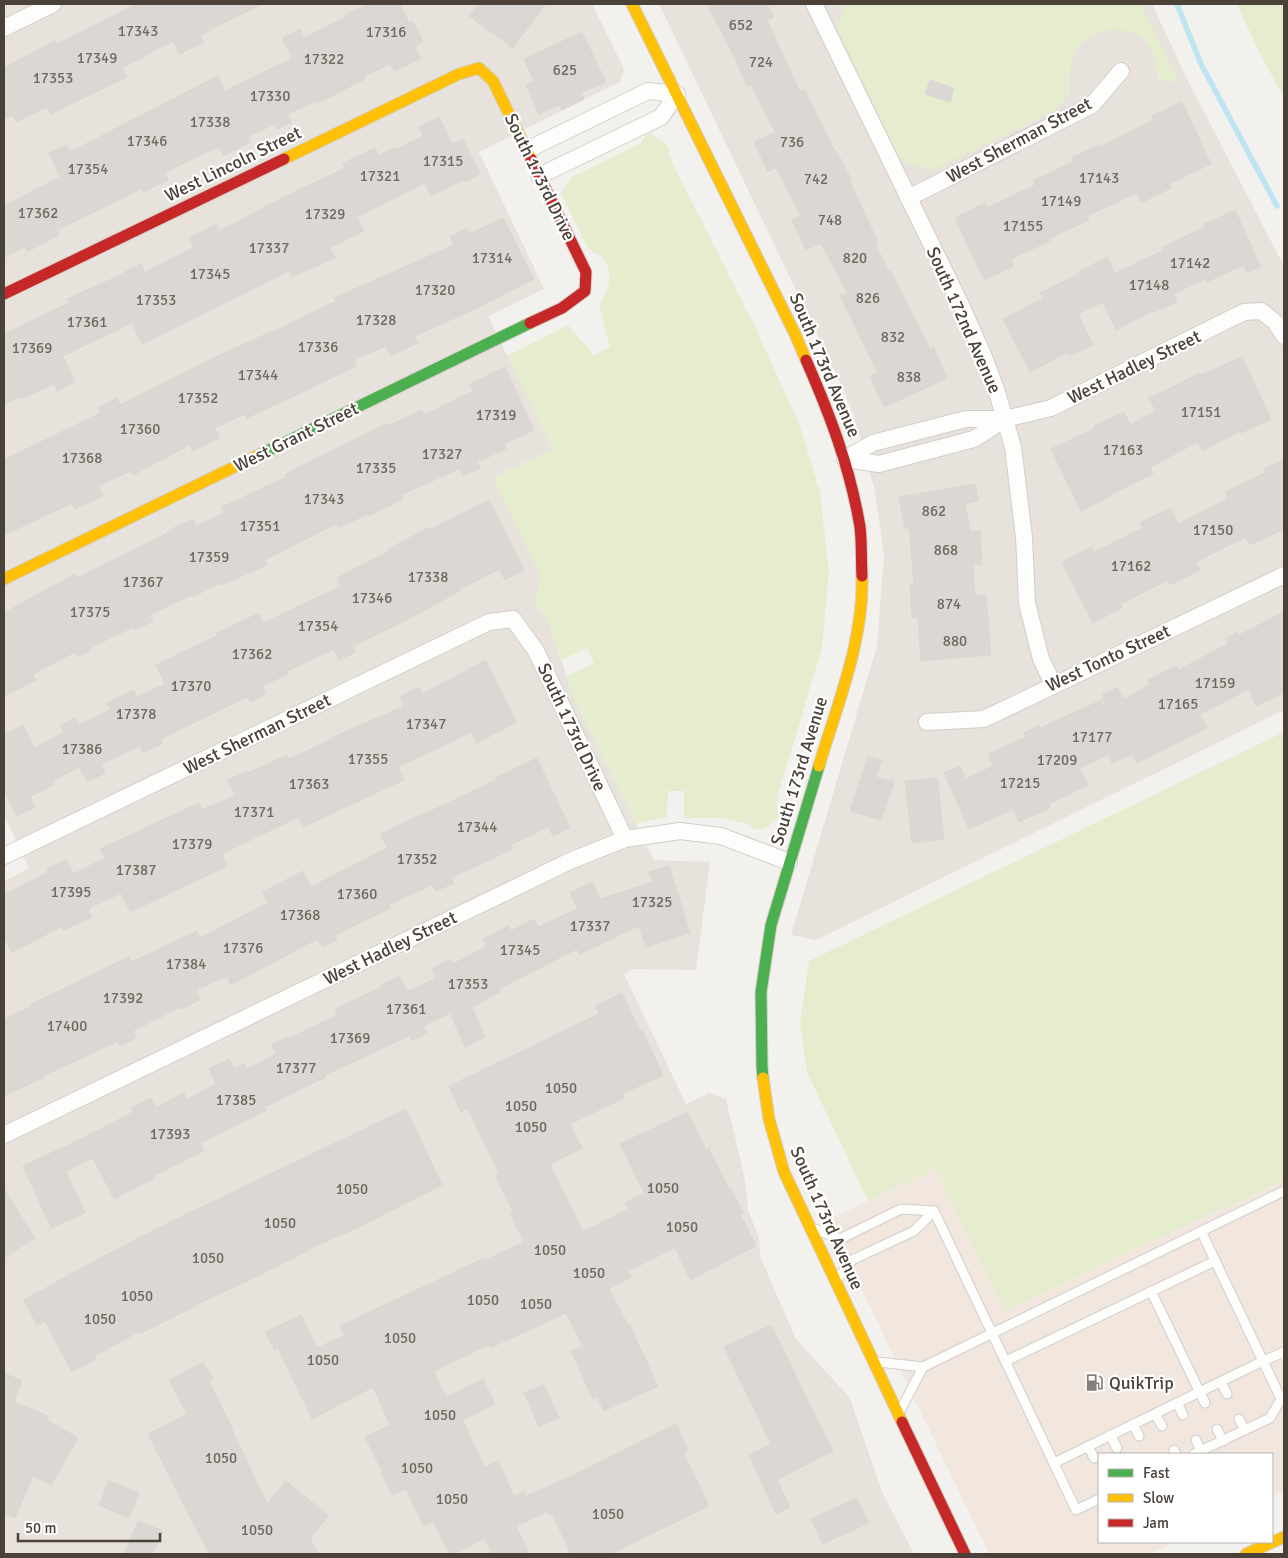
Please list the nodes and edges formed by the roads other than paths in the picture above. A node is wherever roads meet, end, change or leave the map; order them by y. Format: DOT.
graph roads {
  1 [pos="53,4"];
  2 [pos="632,4"];
  3 [pos="816,4"];
  4 [pos="4,28"];
  5 [pos="480,68"];
  6 [pos="1121,71"];
  7 [pos="677,94"];
  8 [pos="527,150"];
  9 [pos="539,176"];
  10 [pos="908,198"];
  11 [pos="585,291"];
  12 [pos="4,294"];
  13 [pos="1284,336"];
  14 [pos="1005,419"];
  15 [pos="845,459"];
  16 [pos="1284,575"];
  17 [pos="4,579"];
  18 [pos="513,619"];
  19 [pos="1053,684"];
  20 [pos="927,722"];
  21 [pos="625,839"];
  22 [pos="4,856"];
  23 [pos="789,862"];
  24 [pos="4,1136"];
  25 [pos="1284,1191"];
  26 [pos="934,1211"];
  27 [pos="810,1227"];
  28 [pos="1201,1232"];
  29 [pos="1215,1261"];
  30 [pos="835,1281"];
  31 [pos="1151,1291"];
  32 [pos="992,1333"];
  33 [pos="1284,1352"];
  34 [pos="1006,1361"];
  35 [pos="1263,1361"];
  36 [pos="873,1362"];
  37 [pos="923,1367"];
  38 [pos="1221,1382"];
  39 [pos="1200,1392"];
  40 [pos="1227,1394"];
  41 [pos="1177,1403"];
  42 [pos="1205,1404"];
  43 [pos="898,1414"];
  44 [pos="1155,1414"];
  45 [pos="1183,1415"];
  46 [pos="1239,1419"];
  47 [pos="1133,1424"];
  48 [pos="1162,1426"];
  49 [pos="1217,1429"];
  50 [pos="1244,1430"];
  51 [pos="1110,1435"];
  52 [pos="1139,1436"];
  53 [pos="1196,1440"];
  54 [pos="1223,1441"];
  55 [pos="1088,1446"];
  56 [pos="1117,1448"];
  57 [pos="1197,1453"];
  58 [pos="1094,1458"];
  59 [pos="1054,1463"];
  60 [pos="1098,1499"];
  61 [pos="1269,1543"];
  62 [pos="965,1554"];
  63 [pos="1246,1554"];
  1 -- 4 [label="street"];
  2 -- 7 [label="street, South 173rd Avenue"];
  3 -- 10 [label="street, South 172nd Avenue"];
  5 -- 8 [label="street, South 173rd Drive"];
  5 -- 12 [label="street, West Lincoln Street"];
  6 -- 10 [label="street, West Sherman Street"];
  7 -- 8 [label="street"];
  7 -- 9 [label="street"];
  7 -- 15 [label="street, South 173rd Avenue"];
  8 -- 9 [label="street, South 173rd Drive"];
  9 -- 11 [label="street, South 173rd Drive"];
  10 -- 14 [label="street, South 172nd Avenue"];
  11 -- 17 [label="street, West Grant Street"];
  13 -- 14 [label="street, West Hadley Street"];
  14 -- 15 [label="street, West Hadley Street"];
  14 -- 19 [label="street, South 172nd Avenue"];
  15 -- 23 [label="street, South 173rd Avenue"];
  16 -- 19 [label="street, West Tonto Street"];
  18 -- 21 [label="street, South 173rd Drive"];
  18 -- 22 [label="street, West Sherman Street"];
  19 -- 20 [label="street, West Tonto Street"];
  21 -- 23 [label="street, West Hadley Street"];
  21 -- 24 [label="street, West Hadley Street"];
  23 -- 27 [label="street, South 173rd Avenue"];
  25 -- 28 [label="lane"];
  26 -- 27 [label="lane"];
  26 -- 30 [label="lane"];
  26 -- 32 [label="lane"];
  27 -- 30 [label="street, South 173rd Avenue"];
  28 -- 29 [label="lane"];
  28 -- 32 [label="lane"];
  29 -- 31 [label="lane"];
  29 -- 35 [label="lane"];
  30 -- 36 [label="street, South 173rd Avenue"];
  31 -- 34 [label="lane"];
  31 -- 39 [label="lane"];
  32 -- 34 [label="lane"];
  32 -- 37 [label="lane"];
  33 -- 35 [label="lane"];
  34 -- 59 [label="lane"];
  35 -- 38 [label="lane"];
  35 -- 50 [label="lane"];
  36 -- 37 [label="lane"];
  36 -- 43 [label="street, South 173rd Avenue"];
  37 -- 43 [label="lane"];
  38 -- 39 [label="lane"];
  38 -- 40 [label="lane"];
  39 -- 41 [label="lane"];
  39 -- 42 [label="lane"];
  41 -- 44 [label="lane"];
  41 -- 45 [label="lane"];
  43 -- 62 [label="street, South 173rd Avenue"];
  44 -- 47 [label="lane"];
  44 -- 48 [label="lane"];
  46 -- 50 [label="lane"];
  47 -- 51 [label="lane"];
  47 -- 52 [label="lane"];
  49 -- 54 [label="lane"];
  50 -- 54 [label="lane"];
  51 -- 55 [label="lane"];
  51 -- 56 [label="lane"];
  53 -- 57 [label="lane"];
  54 -- 57 [label="lane"];
  55 -- 58 [label="lane"];
  55 -- 59 [label="lane"];
  59 -- 60 [label="lane"];
  61 -- 63 [label="street"];
}
